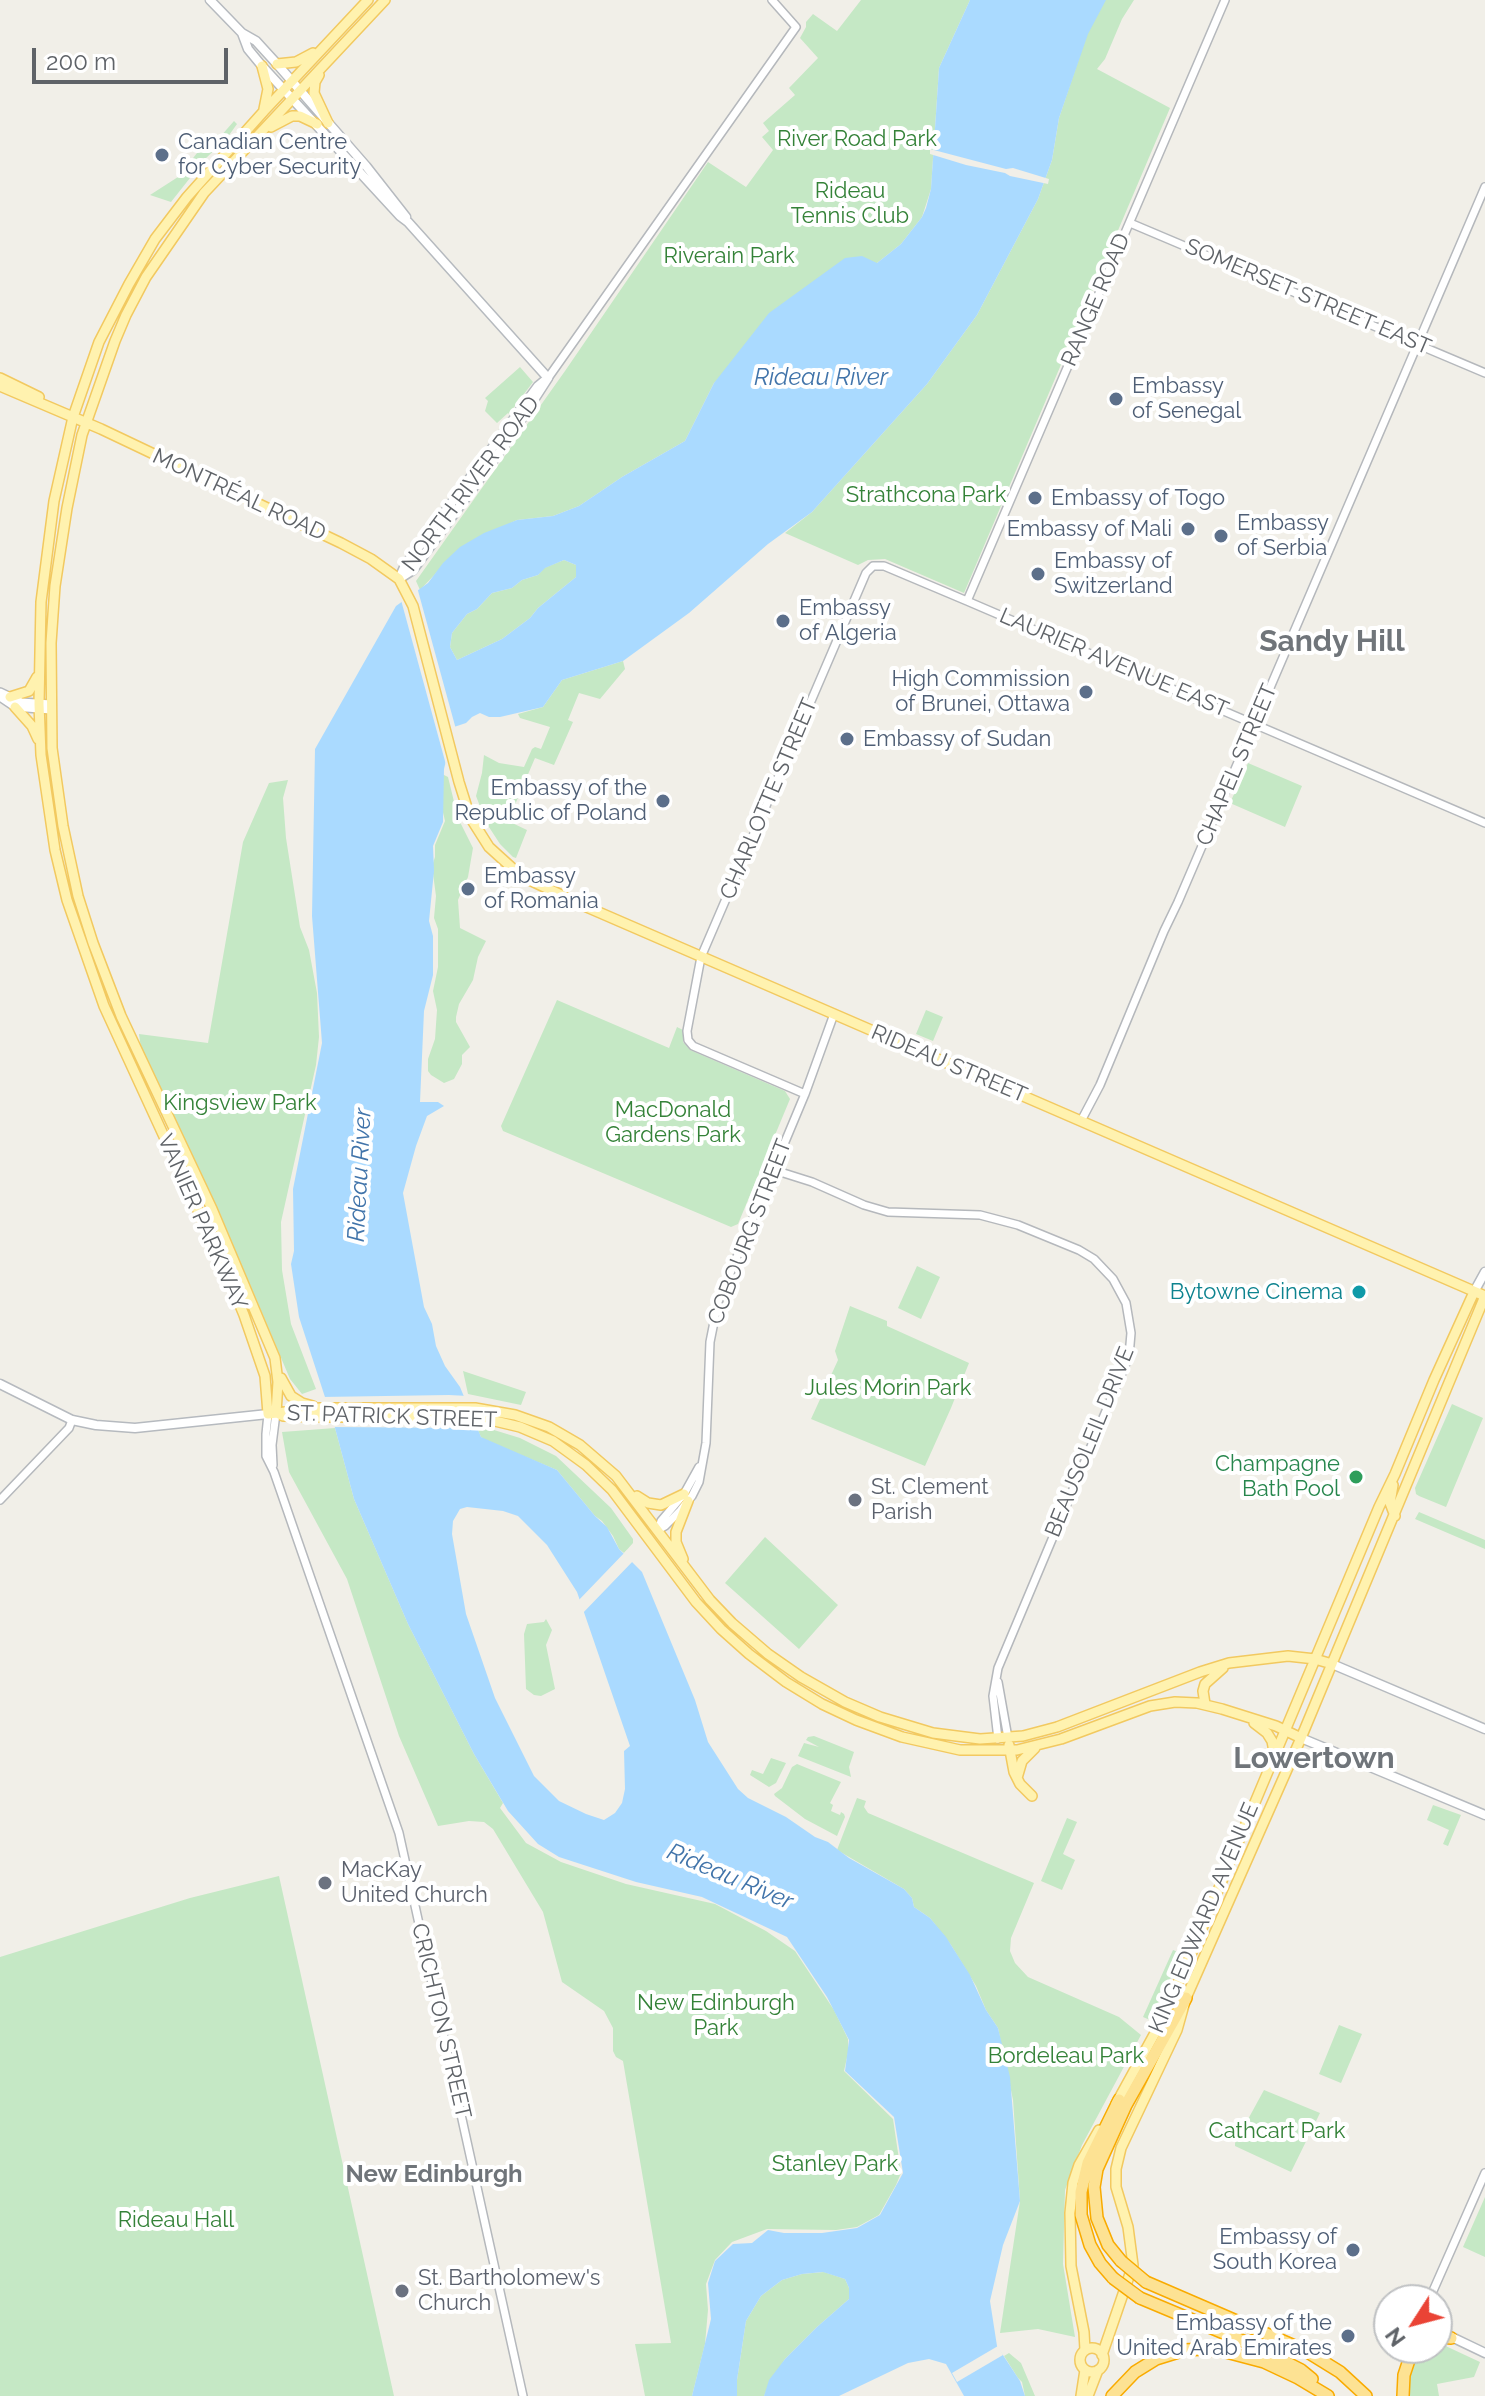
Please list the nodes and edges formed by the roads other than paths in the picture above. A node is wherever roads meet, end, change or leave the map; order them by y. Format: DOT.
graph roads {
  1 [pos="210,0"];
  2 [pos="368,0"];
  3 [pos="385,0"];
  4 [pos="772,0"];
  5 [pos="1225,0"];
  6 [pos="242,33"];
  7 [pos="323,47"];
  8 [pos="328,59"];
  9 [pos="277,64"];
  10 [pos="262,66"];
  11 [pos="288,85"];
  12 [pos="296,94"];
  13 [pos="264,111"];
  14 [pos="328,123"];
  15 [pos="317,124"];
  16 [pos="252,140"];
  17 [pos="1485,187"];
  18 [pos="408,222"];
  19 [pos="1130,223"];
  20 [pos="1418,343"];
  21 [pos="1485,373"];
  22 [pos="0,378"];
  23 [pos="548,378"];
  24 [pos="0,386"];
  25 [pos="58,410"];
  26 [pos="73,417"];
  27 [pos="86,423"];
  28 [pos="873,566"];
  29 [pos="399,579"];
  30 [pos="967,601"];
  31 [pos="39,674"];
  32 [pos="6,698"];
  33 [pos="39,707"];
  34 [pos="51,707"];
  35 [pos="1254,723"];
  36 [pos="41,745"];
  37 [pos="459,782"];
  38 [pos="1485,823"];
  39 [pos="701,957"];
  40 [pos="834,1014"];
  41 [pos="805,1094"];
  42 [pos="1081,1121"];
  43 [pos="774,1170"];
  44 [pos="1485,1272"];
  45 [pos="1474,1292"];
  46 [pos="1485,1296"];
  47 [pos="275,1358"];
  48 [pos="0,1384"];
  49 [pos="476,1412"];
  50 [pos="272,1413"];
  51 [pos="322,1413"];
  52 [pos="72,1420"];
  53 [pos="1395,1474"];
  54 [pos="628,1490"];
  55 [pos="686,1498"];
  56 [pos="0,1500"];
  57 [pos="1395,1516"];
  58 [pos="658,1530"];
  59 [pos="691,1576"];
  60 [pos="1315,1659"];
  61 [pos="1229,1663"];
  62 [pos="1332,1664"];
  63 [pos="1205,1704"];
  64 [pos="1248,1718"];
  65 [pos="1485,1729"];
  66 [pos="1285,1730"];
  67 [pos="1003,1738"];
  68 [pos="1301,1738"];
  69 [pos="1038,1746"];
  70 [pos="1005,1751"];
  71 [pos="1275,1754"];
  72 [pos="1017,1778"];
  73 [pos="1032,1796"];
  74 [pos="1485,1815"];
  75 [pos="1246,1866"];
  76 [pos="1223,1877"];
  77 [pos="1186,1998"];
  78 [pos="1119,2100"];
  79 [pos="1485,2173"];
  80 [pos="1436,2284"];
  81 [pos="1453,2339"];
  82 [pos="1085,2350"];
  83 [pos="1485,2353"];
  84 [pos="1102,2355"];
  85 [pos="1408,2364"];
  86 [pos="1085,2370"];
  87 [pos="1098,2370"];
  88 [pos="523,2396"];
  89 [pos="1081,2396"];
  90 [pos="1088,2396"];
  91 [pos="1112,2396"];
  92 [pos="1330,2396"];
  93 [pos="1366,2396"];
  94 [pos="1403,2396"];
  1 -- 6 [label="main road"];
  2 -- 7 [label="main road, VANIER PARKWAY"];
  3 -- 8 [label="main road"];
  4 -- 23 [label="street, NORTH RIVER ROAD"];
  5 -- 19 [label="street, RANGE ROAD"];
  6 -- 9 [label="main road"];
  6 -- 10 [label="main road"];
  7 -- 9 [label="main road"];
  7 -- 11 [label="main road, VANIER PARKWAY"];
  8 -- 12 [label="main road"];
  8 -- 14 [label="main road"];
  9 -- 11 [label="main road"];
  10 -- 11 [label="main road"];
  10 -- 13 [label="main road"];
  11 -- 12 [label="main road"];
  11 -- 13 [label="main road, VANIER PARKWAY"];
  12 -- 14 [label="main road"];
  12 -- 15 [label="main road"];
  12 -- 16 [label="main road"];
  13 -- 26 [label="main road, VANIER PARKWAY"];
  14 -- 18 [label="main road"];
  15 -- 16 [label="main road"];
  15 -- 18 [label="main road"];
  16 -- 27 [label="main road, VANIER PARKWAY"];
  17 -- 20 [label="street, CHAPEL STREET"];
  18 -- 23 [label="main road"];
  19 -- 20 [label="street, SOMERSET STREET EAST"];
  19 -- 30 [label="street, RANGE ROAD"];
  20 -- 21 [label="street, SOMERSET STREET EAST"];
  20 -- 35 [label="street, CHAPEL STREET"];
  22 -- 25 [label="main road, MONTRÉAL ROAD"];
  23 -- 29 [label="main road, NORTH RIVER ROAD"];
  24 -- 25 [label="main road, MONTRÉAL ROAD"];
  25 -- 26 [label="main road, MONTRÉAL ROAD"];
  26 -- 27 [label="main road, MONTRÉAL ROAD"];
  26 -- 31 [label="main road, VANIER PARKWAY"];
  27 -- 29 [label="main road, MONTRÉAL ROAD"];
  27 -- 34 [label="main road, VANIER PARKWAY"];
  28 -- 30 [label="street, LAURIER AVENUE EAST"];
  28 -- 39 [label="street, CHARLOTTE STREET"];
  29 -- 37 [label="main road, MONTRÉAL ROAD"];
  30 -- 35 [label="street, LAURIER AVENUE EAST"];
  31 -- 32 [label="main road"];
  31 -- 33 [label="main road, VANIER PARKWAY"];
  32 -- 33 [label="street"];
  32 -- 36 [label="main road"];
  33 -- 34 [label="street"];
  33 -- 36 [label="main road, VANIER PARKWAY"];
  34 -- 47 [label="main road, VANIER PARKWAY"];
  35 -- 38 [label="street, LAURIER AVENUE EAST"];
  35 -- 42 [label="street, CHAPEL STREET"];
  36 -- 50 [label="main road, VANIER PARKWAY"];
  37 -- 39 [label="main road, RIDEAU STREET"];
  39 -- 40 [label="main road, RIDEAU STREET"];
  39 -- 41 [label="street, CHARLOTTE STREET"];
  40 -- 41 [label="street, COBOURG STREET"];
  40 -- 42 [label="main road, RIDEAU STREET"];
  41 -- 43 [label="street, COBOURG STREET"];
  42 -- 45 [label="main road, RIDEAU STREET"];
  43 -- 55 [label="street, COBOURG STREET"];
  43 -- 67 [label="street, BEAUSOLEIL DRIVE"];
  44 -- 45 [label="main road, KING EDWARD AVENUE"];
  45 -- 46 [label="main road, RIDEAU STREET"];
  45 -- 53 [label="main road, KING EDWARD AVENUE"];
  46 -- 57 [label="main road, KING EDWARD AVENUE"];
  47 -- 50 [label="main road, VANIER PARKWAY"];
  47 -- 51 [label="main road"];
  48 -- 52 [label="main road"];
  49 -- 51 [label="main road, ST. PATRICK STREET"];
  49 -- 54 [label="main road, ST. PATRICK STREET"];
  49 -- 70 [label="main road, ST. PATRICK STREET"];
  50 -- 51 [label="main road, ST. PATRICK STREET"];
  50 -- 52 [label="main road"];
  50 -- 88 [label="street, CRICHTON STREET"];
  52 -- 56 [label="street"];
  53 -- 57 [label="main road"];
  53 -- 60 [label="main road, KING EDWARD AVENUE"];
  54 -- 55 [label="main road"];
  54 -- 58 [label="main road, ST. PATRICK STREET"];
  55 -- 58 [label="street, COBOURG STREET"];
  55 -- 59 [label="main road"];
  57 -- 62 [label="main road, KING EDWARD AVENUE"];
  58 -- 59 [label="main road, ST. PATRICK STREET"];
  59 -- 67 [label="main road, ST. PATRICK STREET"];
  60 -- 61 [label="main road, ST. PATRICK STREET"];
  60 -- 62 [label="main road, ST. PATRICK STREET"];
  60 -- 66 [label="main road, KING EDWARD AVENUE"];
  61 -- 63 [label="main road"];
  61 -- 67 [label="main road, ST. PATRICK STREET"];
  62 -- 65 [label="main road"];
  62 -- 68 [label="main road, KING EDWARD AVENUE"];
  63 -- 64 [label="main road, ST. PATRICK STREET"];
  63 -- 69 [label="main road, ST. PATRICK STREET"];
  64 -- 66 [label="main road, ST. PATRICK STREET"];
  64 -- 71 [label="main road"];
  66 -- 68 [label="main road, ST. PATRICK STREET"];
  66 -- 71 [label="main road, KING EDWARD AVENUE"];
  67 -- 70 [label="main road"];
  68 -- 74 [label="main road, ST. PATRICK STREET"];
  68 -- 75 [label="main road, KING EDWARD AVENUE"];
  69 -- 70 [label="main road, ST. PATRICK STREET"];
  69 -- 72 [label="main road"];
  70 -- 72 [label="main road"];
  71 -- 76 [label="main road, KING EDWARD AVENUE"];
  72 -- 73 [label="main road"];
  75 -- 76 [label="main road"];
  75 -- 77 [label="main road, KING EDWARD AVENUE"];
  76 -- 78 [label="main road, KING EDWARD AVENUE"];
  77 -- 84 [label="main road, KING EDWARD AVENUE"];
  77 -- 93 [label="highway, bridge"];
  78 -- 82 [label="main road, KING EDWARD AVENUE"];
  78 -- 92 [label="highway, bridge"];
  79 -- 80 [label="street"];
  81 -- 83 [label="main road"];
  82 -- 84 [label="main road"];
  82 -- 86 [label="main road"];
  84 -- 87 [label="main road"];
  85 -- 94 [label="highway"];
  86 -- 87 [label="main road"];
  86 -- 89 [label="main road"];
  87 -- 90 [label="main road"];
  91 -- 92 [label="highway"];
}
